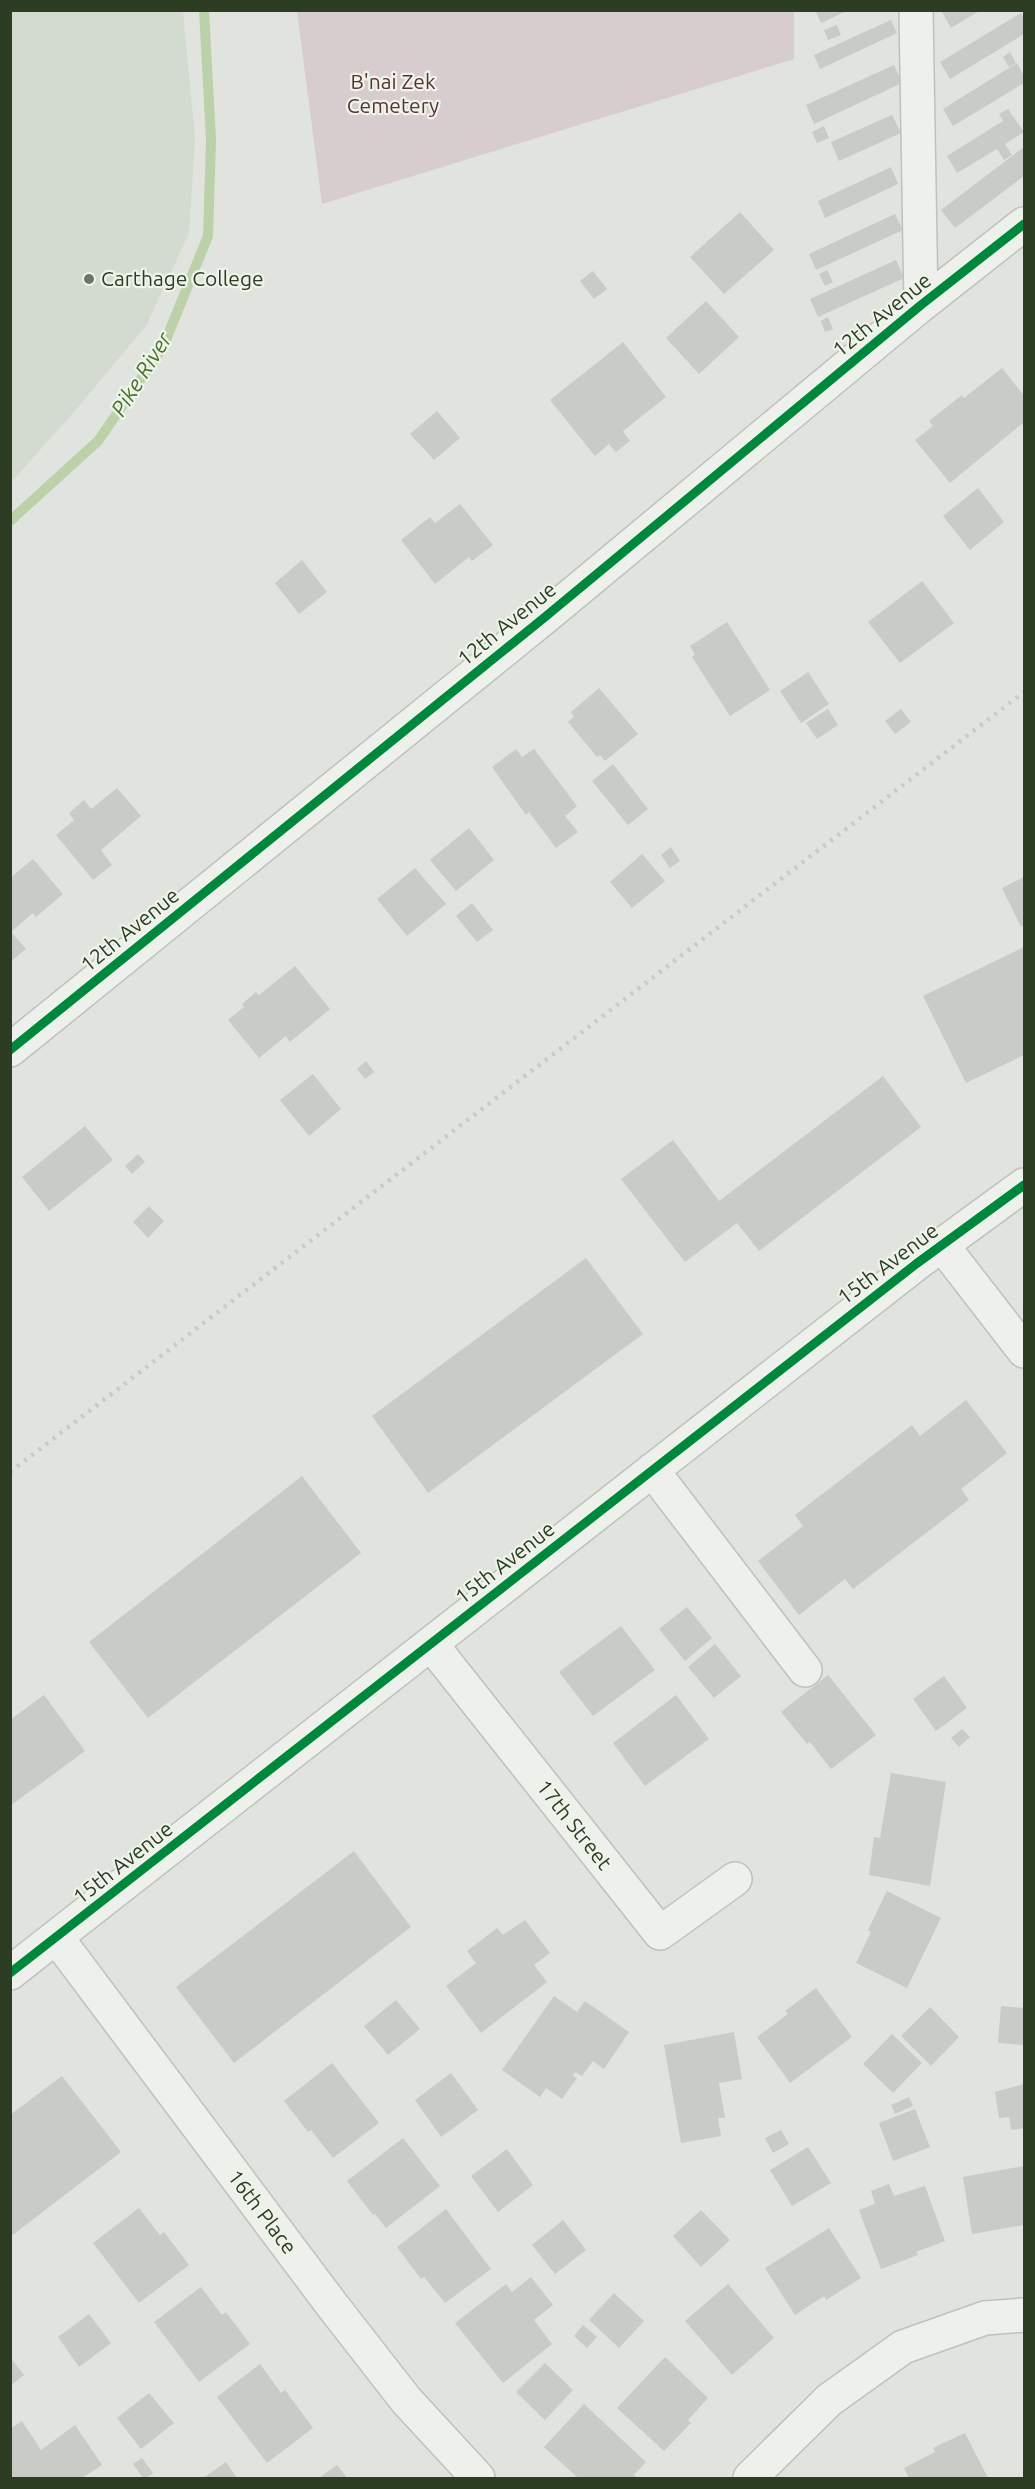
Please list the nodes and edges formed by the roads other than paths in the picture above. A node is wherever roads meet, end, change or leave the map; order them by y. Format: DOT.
graph roads {
  1 [pos="916,10"];
  2 [pos="1024,224"];
  3 [pos="921,305"];
  4 [pos="10,1050"];
  5 [pos="1024,1185"];
  6 [pos="942,1245"];
  7 [pos="1024,1351"];
  8 [pos="652,1470"];
  9 [pos="431,1644"];
  10 [pos="805,1670"];
  11 [pos="735,1879"];
  12 [pos="57,1938"];
  13 [pos="10,1973"];
  14 [pos="1024,2315"];
  15 [pos="478,2478"];
  16 [pos="750,2478"];
  1 -- 3 [label="street"];
  2 -- 3 [label="street, 12th Avenue"];
  3 -- 4 [label="street, 12th Avenue"];
  5 -- 6 [label="street, 15th Avenue"];
  6 -- 7 [label="street"];
  6 -- 8 [label="street, 15th Avenue"];
  8 -- 9 [label="street, 15th Avenue"];
  8 -- 10 [label="street"];
  9 -- 11 [label="street, 17th Street"];
  9 -- 12 [label="street, 15th Avenue"];
  12 -- 13 [label="street, 15th Avenue"];
  12 -- 15 [label="street, 16th Place"];
  14 -- 16 [label="street"];
}
